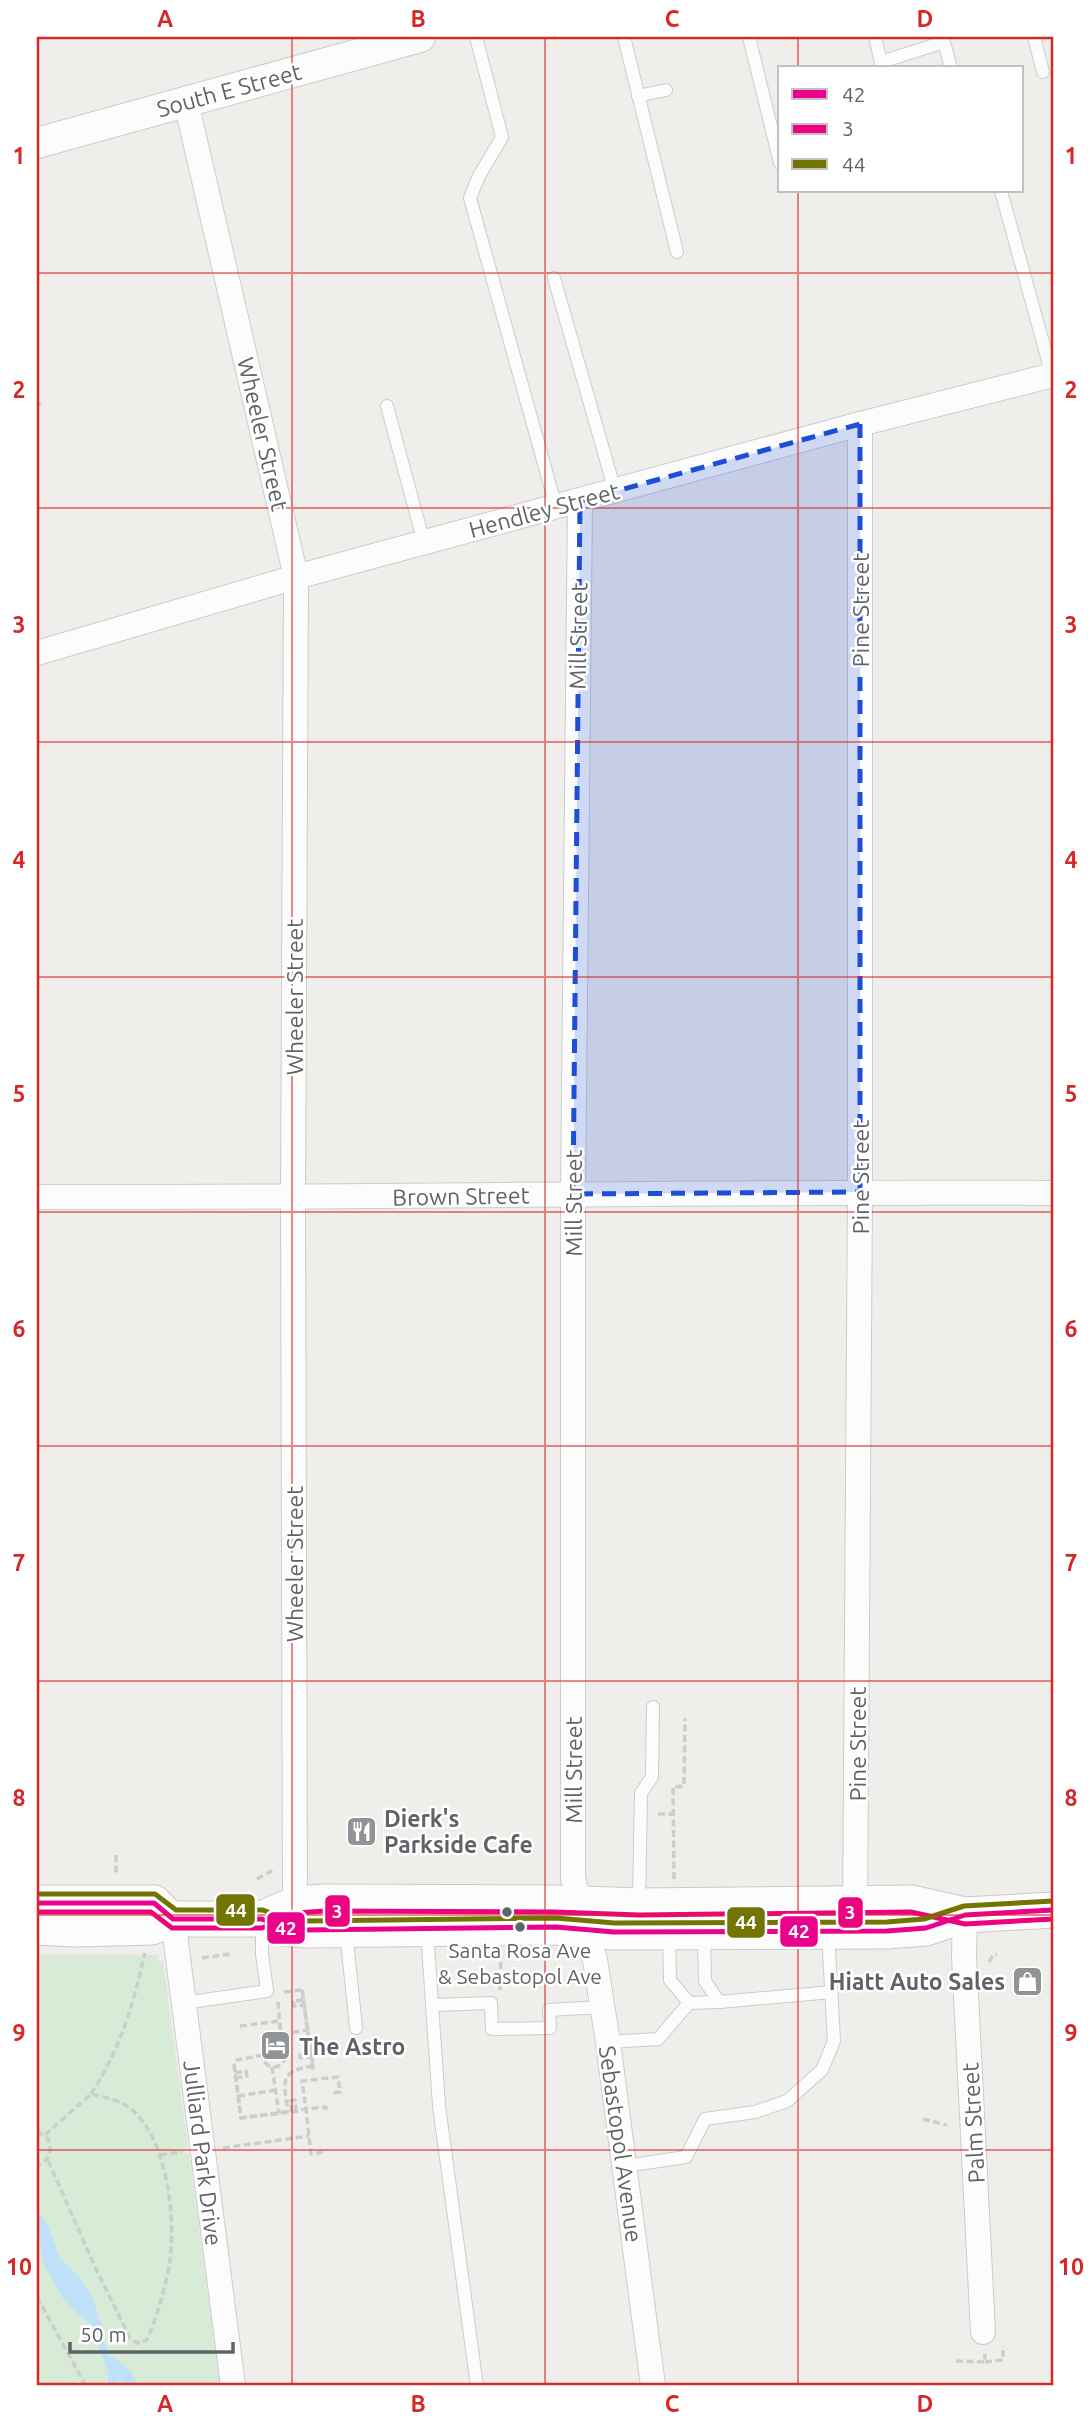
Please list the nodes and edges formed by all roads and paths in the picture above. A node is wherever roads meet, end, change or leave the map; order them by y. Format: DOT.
graph roads {
  1 [pos="420,37"];
  2 [pos="476,37"];
  3 [pos="624,37"];
  4 [pos="749,37"];
  5 [pos="875,37"];
  6 [pos="1034,37"];
  7 [pos="943,39"];
  8 [pos="881,65"];
  9 [pos="950,66"];
  10 [pos="1044,72"];
  11 [pos="666,90"];
  12 [pos="638,96"];
  13 [pos="186,102"];
  14 [pos="37,143"];
  15 [pos="778,155"];
  16 [pos="1001,192"];
  17 [pos="677,252"];
  18 [pos="554,278"];
  19 [pos="1053,375"];
  20 [pos="387,406"];
  21 [pos="860,424"];
  22 [pos="615,491"];
  23 [pos="568,504"];
  24 [pos="424,543"];
  25 [pos="296,577"];
  26 [pos="37,653"];
  27 [pos="860,1192"];
  28 [pos="1053,1193"];
  29 [pos="573,1194"];
  30 [pos="37,1197"];
  31 [pos="293,1198"];
  32 [pos="653,1707"];
  33 [pos="685,1718"];
  34 [pos="653,1814"];
  35 [pos="673,1814"];
  36 [pos="116,1855"];
  37 [pos="278,1867"];
  38 [pos="257,1880"];
  39 [pos="116,1881"];
  40 [pos="674,1884"];
  41 [pos="37,1903"];
  42 [pos="295,1905"];
  43 [pos="639,1906"];
  44 [pos="1053,1910"];
  45 [pos="965,1915"];
  46 [pos="583,1917"];
  47 [pos="173,1919"];
  48 [pos="262,1919"];
  49 [pos="846,1922"];
  50 [pos="37,1927"];
  51 [pos="426,1930"];
  52 [pos="346,1931"];
  53 [pos="704,1931"];
  54 [pos="669,1932"];
  55 [pos="148,1943"];
  56 [pos="230,1954"];
  57 [pos="501,1954"];
  58 [pos="997,1954"];
  59 [pos="196,1966"];
  60 [pos="989,1969"];
  61 [pos="279,1993"];
  62 [pos="832,1993"];
  63 [pos="500,1994"];
  64 [pos="304,2002"];
  65 [pos="719,2002"];
  66 [pos="183,2003"];
  67 [pos="690,2003"];
  68 [pos="432,2005"];
  69 [pos="602,2007"];
  70 [pos="262,2012"];
  71 [pos="280,2021"];
  72 [pos="263,2023"];
  73 [pos="240,2026"];
  74 [pos="356,2028"];
  75 [pos="308,2030"];
  76 [pos="282,2034"];
  77 [pos="608,2042"];
  78 [pos="311,2054"];
  79 [pos="263,2055"];
  80 [pos="272,2067"];
  81 [pos="313,2070"];
  82 [pos="236,2075"];
  83 [pos="276,2090"];
  84 [pos="332,2093"];
  85 [pos="91,2094"];
  86 [pos="238,2096"];
  87 [pos="306,2109"];
  88 [pos="326,2110"];
  89 [pos="293,2111"];
  90 [pos="279,2113"];
  91 [pos="241,2118"];
  92 [pos="923,2119"];
  93 [pos="947,2125"];
  94 [pos="37,2131"];
  95 [pos="45,2135"];
  96 [pos="309,2136"];
  97 [pos="218,2148"];
  98 [pos="323,2152"];
  99 [pos="47,2158"];
  100 [pos="37,2166"];
  101 [pos="625,2166"];
  102 [pos="37,2297"];
  103 [pos="983,2332"];
  104 [pos="86,2386"];
  105 [pos="233,2386"];
  106 [pos="477,2386"];
  107 [pos="653,2386"];
  1 -- 13 [label="street, South E Street"];
  2 -- 23 [label="lane"];
  3 -- 12 [label="lane"];
  4 -- 15 [label="lane"];
  5 -- 8 [label="lane"];
  6 -- 10 [label="lane"];
  7 -- 8 [label="lane"];
  7 -- 9 [label="lane"];
  11 -- 12 [label="lane"];
  12 -- 17 [label="lane"];
  13 -- 14 [label="street, South E Street"];
  13 -- 25 [label="street, Wheeler Street"];
  16 -- 19 [label="lane"];
  18 -- 22 [label="lane"];
  19 -- 21 [label="street, Hendley Street"];
  20 -- 24 [label="lane"];
  21 -- 22 [label="street, Hendley Street"];
  21 -- 27 [label="street, Pine Street"];
  22 -- 23 [label="street, Hendley Street"];
  23 -- 24 [label="street, Hendley Street"];
  23 -- 29 [label="street, Mill Street"];
  24 -- 25 [label="street, Hendley Street"];
  25 -- 26 [label="street, Hendley Street"];
  25 -- 31 [label="street, Wheeler Street"];
  27 -- 28 [label="street, Brown Street"];
  27 -- 29 [label="street, Brown Street"];
  27 -- 49 [label="street, Pine Street"];
  29 -- 31 [label="street, Brown Street"];
  29 -- 46 [label="street, Mill Street"];
  30 -- 31 [label="street, Brown Street"];
  31 -- 42 [label="street, Wheeler Street"];
  32 -- 43 [label="lane"];
  33 -- 35 [label="path"];
  34 -- 35 [label="path"];
  35 -- 40 [label="path"];
  36 -- 39 [label="path"];
  37 -- 38 [label="path"];
  41 -- 47 [label="main road"];
  42 -- 46 [label="main road"];
  42 -- 48 [label="main road"];
  43 -- 46 [label="main road"];
  43 -- 49 [label="main road"];
  44 -- 45 [label="main road"];
  45 -- 49 [label="main road"];
  45 -- 103 [label="street, Palm Street"];
  46 -- 51 [label="main road"];
  46 -- 54 [label="main road"];
  46 -- 69 [label="street, Sebastopol Avenue"];
  47 -- 48 [label="main road"];
  47 -- 50 [label="main road"];
  47 -- 66 [label="street, Julliard Park Drive"];
  48 -- 52 [label="main road"];
  48 -- 66 [label="lane"];
  49 -- 53 [label="main road"];
  49 -- 62 [label="lane"];
  51 -- 52 [label="main road"];
  51 -- 68 [label="lane"];
  52 -- 74 [label="lane"];
  53 -- 54 [label="main road"];
  53 -- 65 [label="lane"];
  54 -- 67 [label="lane"];
  55 -- 85 [label="path"];
  56 -- 59 [label="path"];
  57 -- 63 [label="path"];
  58 -- 60 [label="path"];
  61 -- 64 [label="path, bridge"];
  62 -- 65 [label="lane"];
  62 -- 101 [label="lane"];
  64 -- 75 [label="path"];
  64 -- 78 [label="path, bridge"];
  65 -- 67 [label="lane"];
  66 -- 105 [label="street, Julliard Park Drive"];
  67 -- 77 [label="lane"];
  68 -- 69 [label="lane"];
  68 -- 106 [label="lane"];
  69 -- 77 [label="street, Sebastopol Avenue"];
  70 -- 72 [label="path"];
  71 -- 72 [label="path"];
  72 -- 73 [label="path"];
  75 -- 76 [label="path"];
  75 -- 78 [label="path"];
  77 -- 101 [label="street, Sebastopol Avenue"];
  78 -- 81 [label="path, bridge"];
  78 -- 89 [label="path"];
  79 -- 80 [label="path"];
  79 -- 80 [label="path"];
  79 -- 82 [label="path, bridge"];
  80 -- 83 [label="path"];
  82 -- 86 [label="path"];
  82 -- 91 [label="path, bridge"];
  83 -- 86 [label="path"];
  83 -- 90 [label="path"];
  84 -- 87 [label="path"];
  85 -- 95 [label="path"];
  85 -- 99 [label="path"];
  86 -- 91 [label="path"];
  87 -- 88 [label="path"];
  87 -- 89 [label="path"];
  87 -- 96 [label="path"];
  89 -- 90 [label="path"];
  89 -- 91 [label="path, bridge"];
  90 -- 91 [label="path"];
  92 -- 93 [label="path"];
  94 -- 95 [label="path"];
  95 -- 99 [label="path"];
  96 -- 97 [label="path"];
  96 -- 98 [label="path"];
  99 -- 100 [label="path"];
  101 -- 107 [label="street, Sebastopol Avenue"];
  102 -- 104 [label="path"];
}
